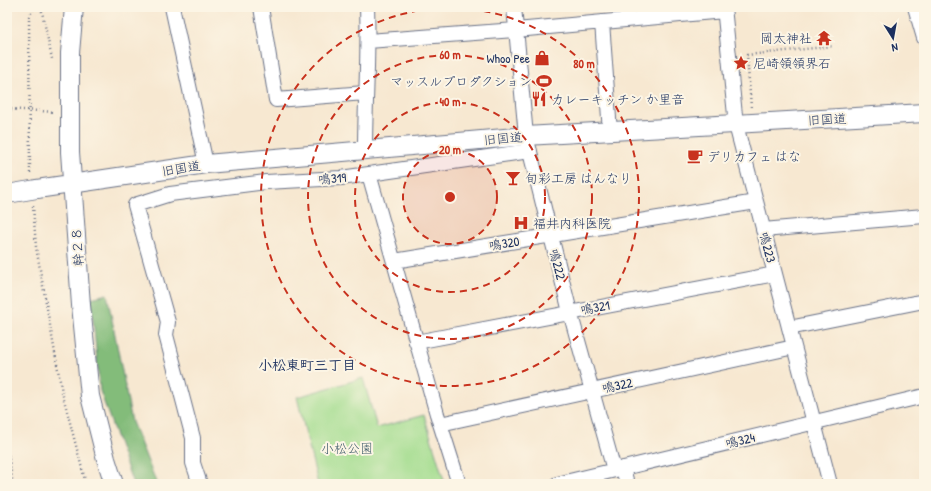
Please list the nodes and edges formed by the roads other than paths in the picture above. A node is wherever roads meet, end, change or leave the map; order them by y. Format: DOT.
graph roads {
  1 [pos="74,7"];
  2 [pos="172,7"];
  3 [pos="261,7"];
  4 [pos="367,7"];
  5 [pos="514,7"];
  6 [pos="915,7"];
  7 [pos="724,9"];
  8 [pos="602,22"];
  9 [pos="516,30"];
  10 [pos="924,38"];
  11 [pos="368,41"];
  12 [pos="365,93"];
  13 [pos="924,113"];
  14 [pos="744,124"];
  15 [pos="610,132"];
  16 [pos="528,144"];
  17 [pos="365,150"];
  18 [pos="206,164"];
  19 [pos="369,174"];
  20 [pos="72,184"];
  21 [pos="7,194"];
  22 [pos="756,202"];
  23 [pos="924,216"];
  24 [pos="763,230"];
  25 [pos="551,236"];
  26 [pos="394,261"];
  27 [pos="775,274"];
  28 [pos="924,301"];
  29 [pos="570,312"];
  30 [pos="789,328"];
  31 [pos="416,342"];
  32 [pos="794,347"];
  33 [pos="592,390"];
  34 [pos="924,396"];
  35 [pos="813,422"];
  36 [pos="440,424"];
  37 [pos="618,469"];
  38 [pos="114,484"];
  39 [pos="200,484"];
  40 [pos="459,484"];
  41 [pos="557,484"];
  42 [pos="627,484"];
  43 [pos="830,484"];
  1 -- 20 [label="street, 幹２８"];
  2 -- 18 [label="street"];
  3 -- 12 [label="street"];
  4 -- 11 [label="street"];
  5 -- 9 [label="street, 鳴222"];
  6 -- 10 [label="street"];
  7 -- 8 [label="street"];
  7 -- 14 [label="street, 鳴223"];
  8 -- 9 [label="street"];
  8 -- 15 [label="street"];
  9 -- 11 [label="street"];
  9 -- 16 [label="street, 鳴222"];
  11 -- 12 [label="street"];
  12 -- 17 [label="street"];
  13 -- 14 [label="street, 旧国道"];
  14 -- 15 [label="street, 旧国道"];
  14 -- 22 [label="street, 鳴223"];
  15 -- 16 [label="street, 旧国道"];
  16 -- 17 [label="street, 旧国道"];
  16 -- 19 [label="street, 鳴319"];
  16 -- 25 [label="street, 鳴222"];
  17 -- 18 [label="street, 旧国道"];
  18 -- 20 [label="street, 旧国道"];
  19 -- 26 [label="street"];
  19 -- 39 [label="street, 鳴319"];
  20 -- 21 [label="street, 旧国道, bridge"];
  20 -- 38 [label="street, 幹２８"];
  22 -- 24 [label="street, 鳴223"];
  22 -- 25 [label="street, 鳴320"];
  23 -- 24 [label="street"];
  24 -- 27 [label="street, 鳴223"];
  25 -- 26 [label="street, 鳴320"];
  25 -- 29 [label="street, 鳴222"];
  26 -- 31 [label="street"];
  27 -- 29 [label="street, 鳴321"];
  27 -- 30 [label="street, 鳴223"];
  28 -- 30 [label="street"];
  29 -- 31 [label="street, 鳴321"];
  29 -- 33 [label="street, 鳴222"];
  30 -- 32 [label="street, 鳴223"];
  31 -- 36 [label="street"];
  32 -- 33 [label="street, 鳴322"];
  32 -- 35 [label="street, 鳴223"];
  33 -- 36 [label="street, 鳴322"];
  33 -- 37 [label="street, 鳴222"];
  34 -- 35 [label="street, 鳴324"];
  35 -- 37 [label="street, 鳴324"];
  35 -- 43 [label="street, 鳴223"];
  36 -- 40 [label="street"];
  37 -- 41 [label="street, 鳴324"];
  37 -- 42 [label="street, 鳴222"];
}
